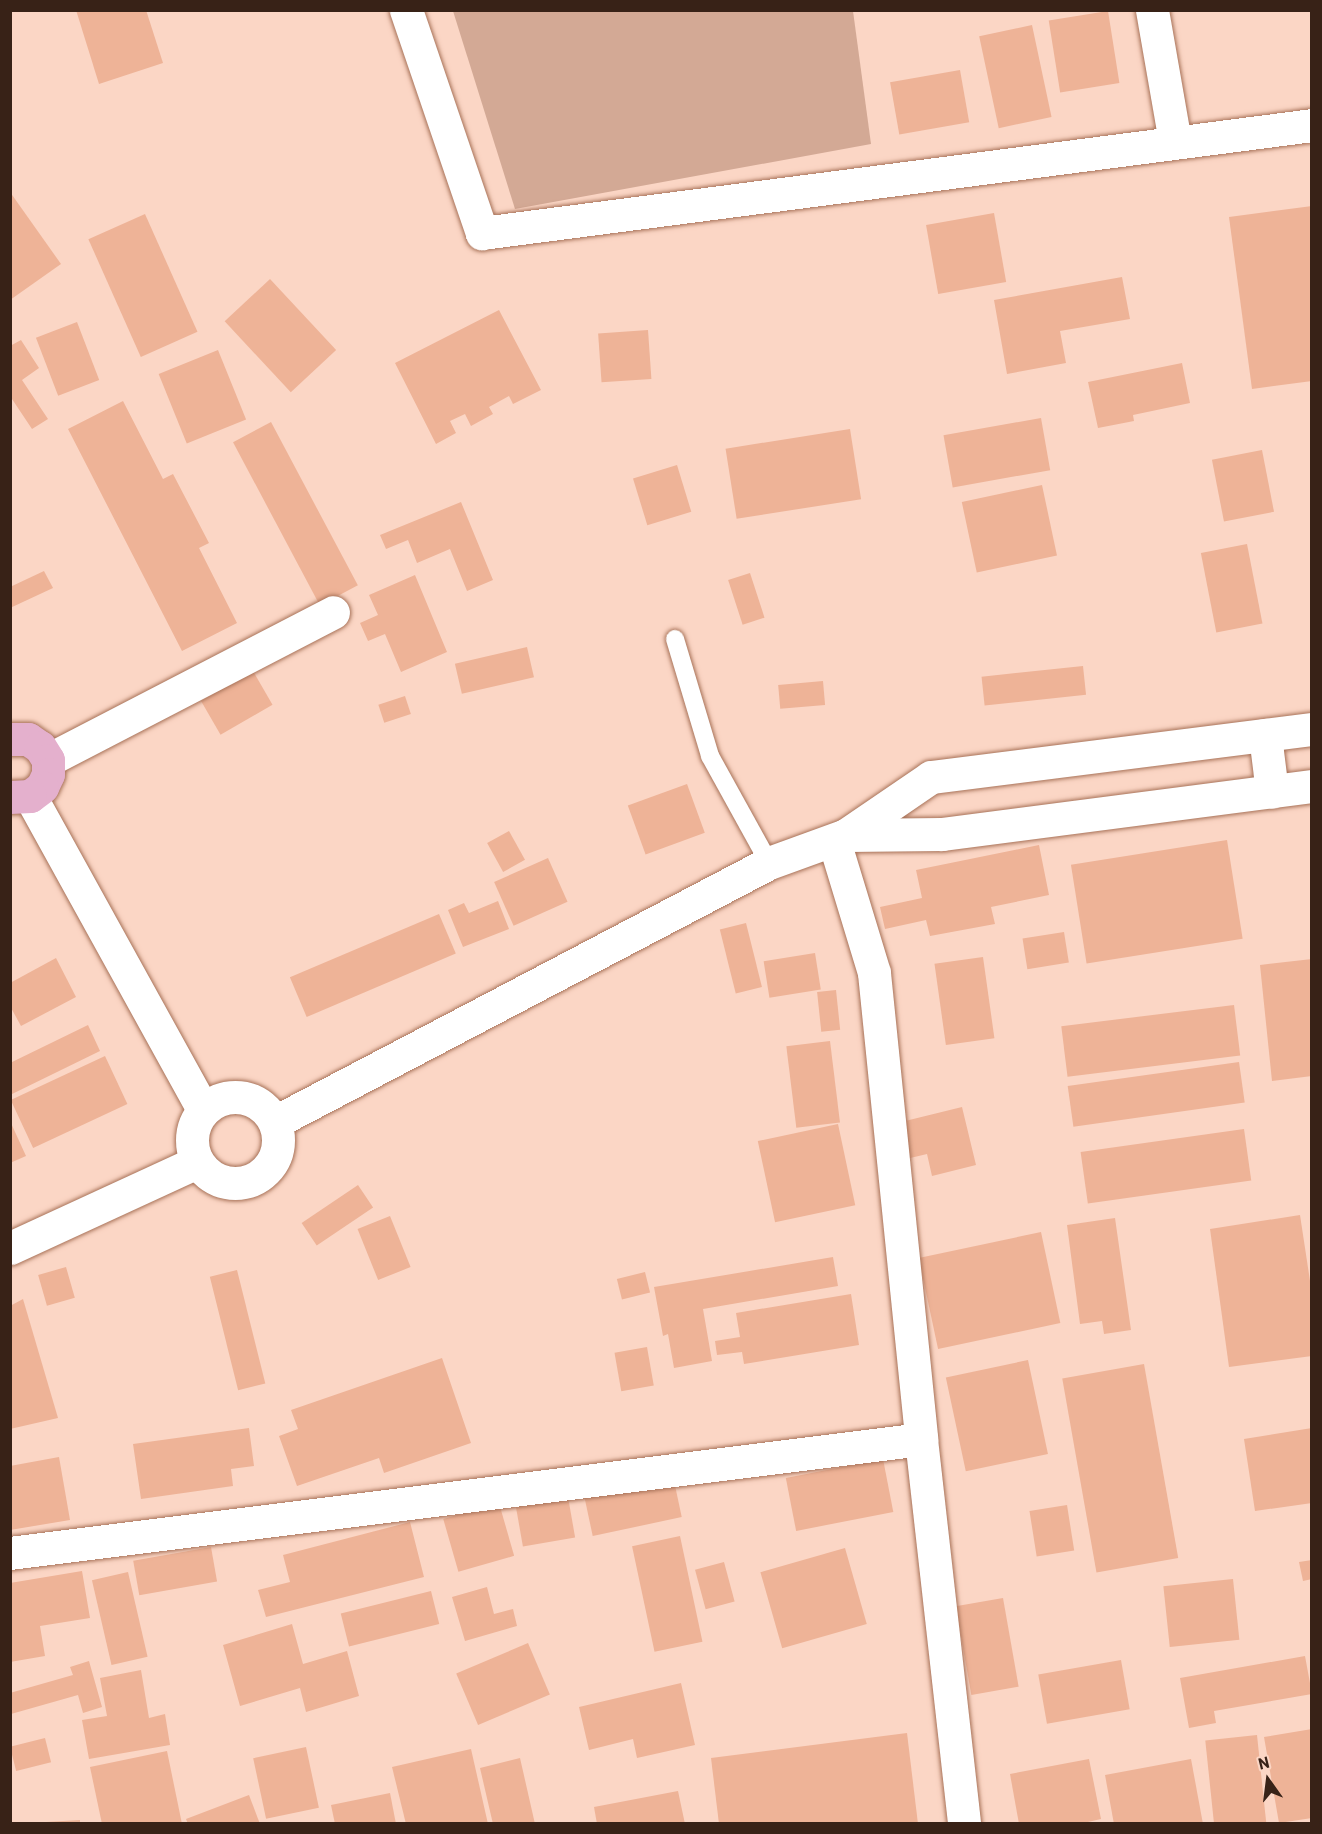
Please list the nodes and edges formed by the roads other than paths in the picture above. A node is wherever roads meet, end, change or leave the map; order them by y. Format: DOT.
graph roads {
  1 [pos="406,10"];
  2 [pos="1152,10"];
  3 [pos="1311,125"];
  4 [pos="1175,142"];
  5 [pos="333,612"];
  6 [pos="675,639"];
  7 [pos="1311,729"];
  8 [pos="1265,735"];
  9 [pos="10,739"];
  10 [pos="48,760"];
  11 [pos="1311,786"];
  12 [pos="1272,792"];
  13 [pos="20,796"];
  14 [pos="840,838"];
  15 [pos="770,863"];
  16 [pos="203,1110"];
  17 [pos="275,1122"];
  18 [pos="197,1162"];
  19 [pos="10,1248"];
  20 [pos="921,1438"];
  21 [pos="10,1552"];
  22 [pos="964,1824"];
  1 -- 4 [label="street"];
  2 -- 4 [label="street"];
  3 -- 4 [label="street"];
  5 -- 10 [label="street"];
  6 -- 15 [label="lane"];
  7 -- 8 [label="street"];
  8 -- 12 [label="street"];
  8 -- 14 [label="street"];
  9 -- 10 [label="main road"];
  10 -- 13 [label="main road"];
  11 -- 12 [label="street"];
  12 -- 14 [label="street"];
  13 -- 16 [label="street"];
  14 -- 15 [label="street"];
  14 -- 20 [label="street"];
  15 -- 17 [label="street"];
  16 -- 17 [label="street"];
  16 -- 18 [label="street"];
  17 -- 18 [label="street"];
  18 -- 19 [label="street"];
  20 -- 21 [label="street"];
  20 -- 22 [label="street"];
}
